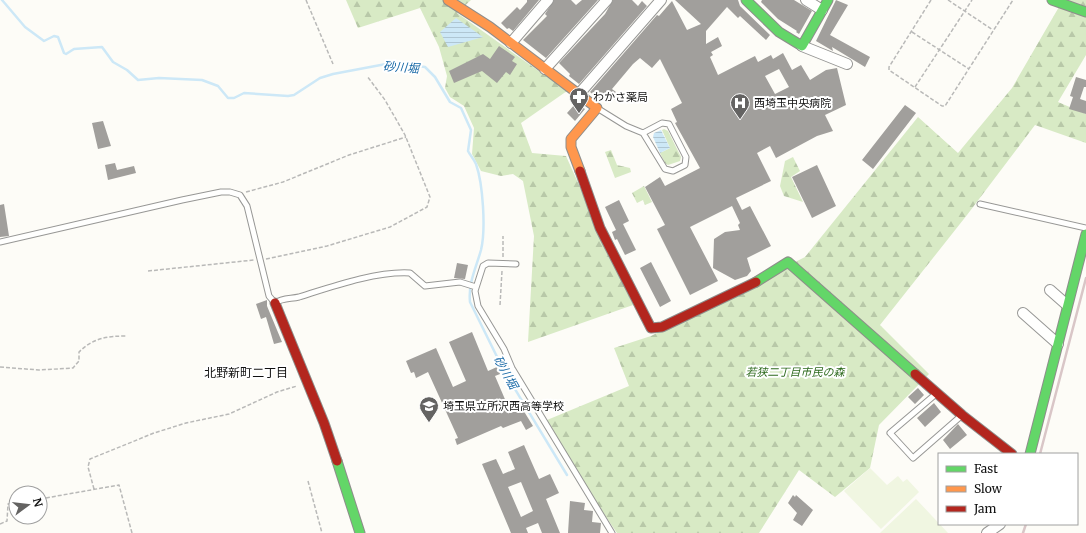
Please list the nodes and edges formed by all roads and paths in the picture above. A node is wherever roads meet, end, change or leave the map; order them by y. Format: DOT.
graph roads {
  1 [pos="306,0"];
  2 [pos="448,0"];
  3 [pos="548,0"];
  4 [pos="607,0"];
  5 [pos="746,0"];
  6 [pos="806,0"];
  7 [pos="828,0"];
  8 [pos="931,0"];
  9 [pos="948,0"];
  10 [pos="972,0"];
  11 [pos="1013,0"];
  12 [pos="1052,0"];
  13 [pos="656,2"];
  14 [pos="822,10"];
  15 [pos="965,11"];
  16 [pos="1086,12"];
  17 [pos="993,30"];
  18 [pos="911,31"];
  19 [pos="511,43"];
  20 [pos="802,46"];
  21 [pos="940,50"];
  22 [pos="333,64"];
  23 [pos="847,64"];
  24 [pos="545,69"];
  25 [pos="969,69"];
  26 [pos="367,76"];
  27 [pos="915,88"];
  28 [pos="579,94"];
  29 [pos="597,108"];
  30 [pos="643,133"];
  31 [pos="406,137"];
  32 [pos="240,195"];
  33 [pos="980,204"];
  34 [pos="1086,228"];
  35 [pos="1086,234"];
  36 [pos="0,242"];
  37 [pos="260,260"];
  38 [pos="516,264"];
  39 [pos="148,271"];
  40 [pos="475,287"];
  41 [pos="1050,290"];
  42 [pos="275,303"];
  43 [pos="1067,305"];
  44 [pos="1023,313"];
  45 [pos="127,336"];
  46 [pos="1058,344"];
  47 [pos="0,367"];
  48 [pos="309,383"];
  49 [pos="937,393"];
  50 [pos="962,415"];
  51 [pos="1011,453"];
  52 [pos="1030,453"];
  53 [pos="308,480"];
  54 [pos="94,489"];
  55 [pos="48,498"];
  56 [pos="8,504"];
  57 [pos="0,524"];
  58 [pos="999,525"];
  59 [pos="132,533"];
  60 [pos="322,533"];
  61 [pos="360,533"];
  62 [pos="612,533"];
  63 [pos="987,533"];
  1 -- 22 [label="path"];
  2 -- 19 [label="street"];
  3 -- 19 [label="street"];
  4 -- 24 [label="street"];
  5 -- 20 [label="street"];
  6 -- 14 [label="street"];
  7 -- 14 [label="street"];
  8 -- 18 [label="path"];
  9 -- 15 [label="path"];
  10 -- 15 [label="path"];
  11 -- 17 [label="path"];
  12 -- 16 [label="street"];
  13 -- 28 [label="street"];
  14 -- 20 [label="street"];
  15 -- 17 [label="path"];
  15 -- 21 [label="path"];
  17 -- 25 [label="path"];
  18 -- 21 [label="path"];
  18 -- 27 [label="path"];
  19 -- 24 [label="street"];
  20 -- 23 [label="street"];
  21 -- 25 [label="path"];
  21 -- 27 [label="path"];
  24 -- 28 [label="street"];
  25 -- 27 [label="path"];
  26 -- 31 [label="path"];
  28 -- 29 [label="street"];
  29 -- 30 [label="lane"];
  29 -- 49 [label="street"];
  30 -- 30 [label="lane"];
  31 -- 32 [label="path"];
  31 -- 37 [label="path"];
  32 -- 36 [label="lane"];
  32 -- 37 [label="lane"];
  33 -- 34 [label="lane"];
  35 -- 43 [label="street"];
  37 -- 39 [label="path"];
  37 -- 42 [label="lane"];
  38 -- 40 [label="lane"];
  40 -- 42 [label="lane"];
  40 -- 62 [label="lane"];
  41 -- 43 [label="street"];
  42 -- 48 [label="street"];
  43 -- 46 [label="street"];
  44 -- 46 [label="street"];
  45 -- 47 [label="path"];
  46 -- 52 [label="street"];
  48 -- 54 [label="path"];
  48 -- 61 [label="street"];
  49 -- 50 [label="street"];
  49 -- 50 [label="lane"];
  50 -- 51 [label="street"];
  53 -- 60 [label="path"];
  54 -- 55 [label="path"];
  54 -- 59 [label="path"];
  56 -- 57 [label="path"];
  58 -- 63 [label="street"];
}
